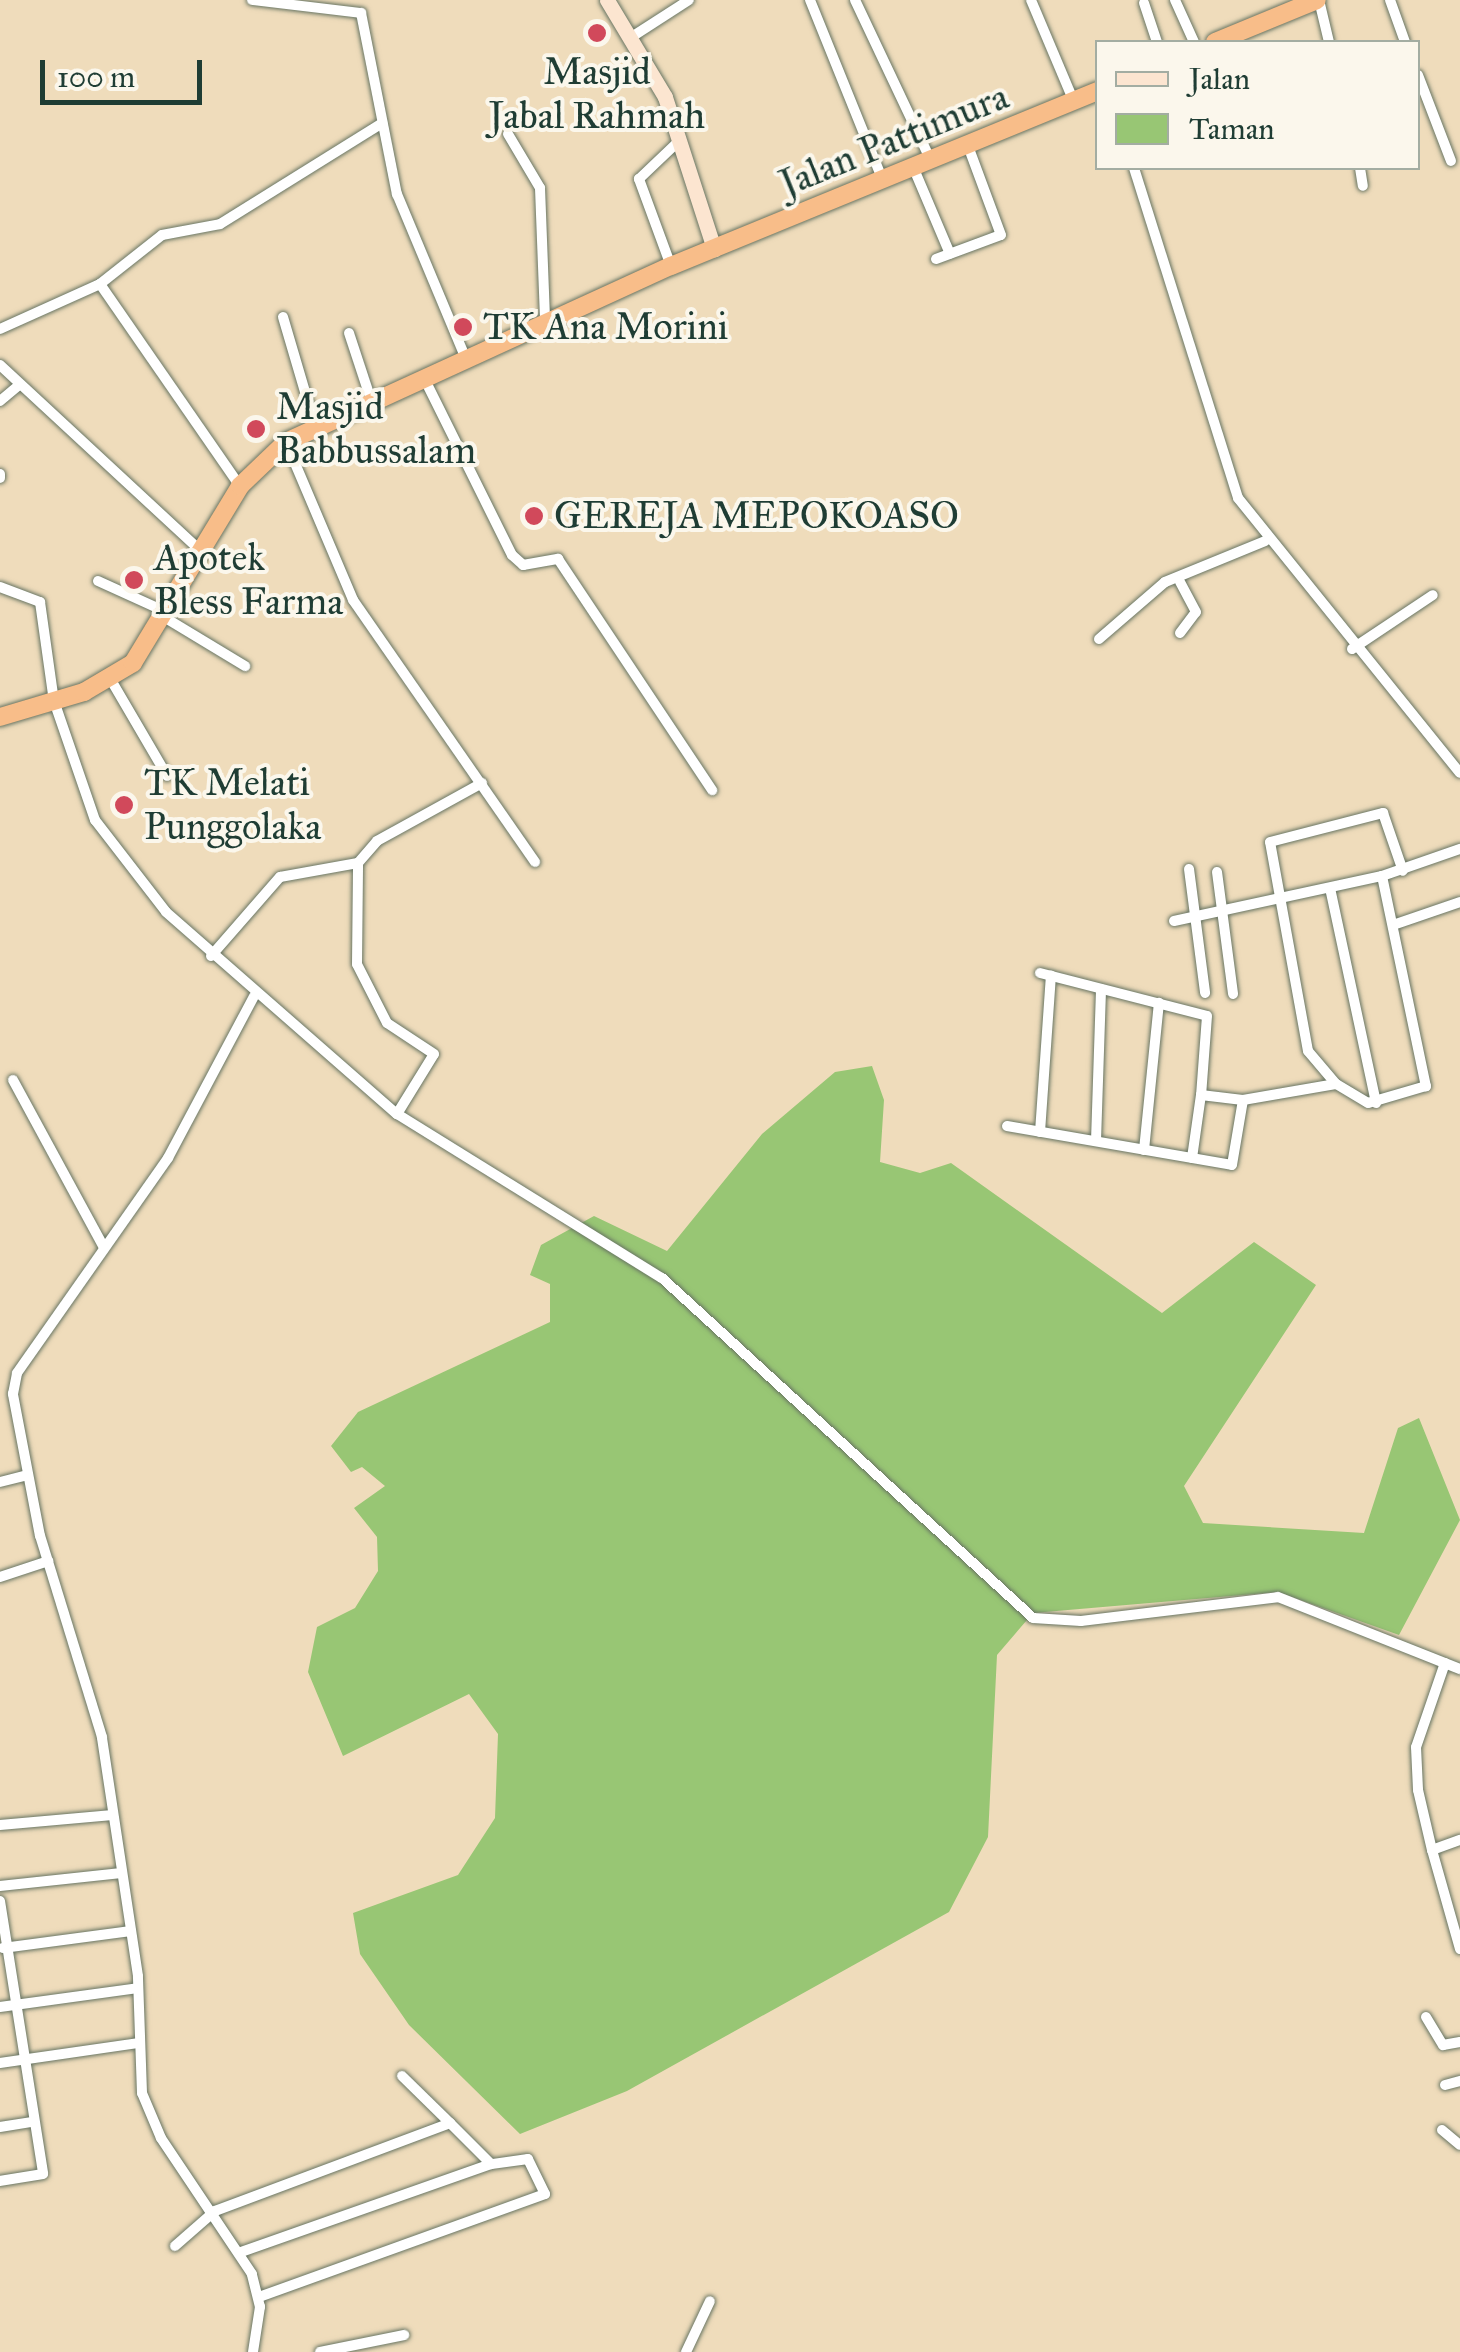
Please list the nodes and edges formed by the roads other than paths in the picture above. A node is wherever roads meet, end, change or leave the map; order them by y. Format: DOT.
graph roads {
  1 [pos="252,0"];
  2 [pos="607,0"];
  3 [pos="689,0"];
  4 [pos="810,0"];
  5 [pos="855,0"];
  6 [pos="1031,0"];
  7 [pos="1175,0"];
  8 [pos="1318,0"];
  9 [pos="1390,0"];
  10 [pos="1144,3"];
  11 [pos="630,38"];
  12 [pos="1155,40"];
  13 [pos="1193,40"];
  14 [pos="1220,40"];
  15 [pos="1328,40"];
  16 [pos="1405,40"];
  17 [pos="1420,80"];
  18 [pos="1095,92"];
  19 [pos="1074,102"];
  20 [pos="382,123"];
  21 [pos="508,134"];
  22 [pos="681,140"];
  23 [pos="968,146"];
  24 [pos="1450,161"];
  25 [pos="923,165"];
  26 [pos="1135,170"];
  27 [pos="1360,170"];
  28 [pos="883,182"];
  29 [pos="1363,186"];
  30 [pos="714,249"];
  31 [pos="950,254"];
  32 [pos="936,259"];
  33 [pos="671,266"];
  34 [pos="100,284"];
  35 [pos="284,317"];
  36 [pos="545,321"];
  37 [pos="0,328"];
  38 [pos="349,333"];
  39 [pos="467,361"];
  40 [pos="0,365"];
  41 [pos="427,384"];
  42 [pos="18,386"];
  43 [pos="0,401"];
  44 [pos="373,407"];
  45 [pos="316,430"];
  46 [pos="286,442"];
  47 [pos="240,486"];
  48 [pos="1265,542"];
  49 [pos="200,550"];
  50 [pos="98,581"];
  51 [pos="1180,582"];
  52 [pos="0,587"];
  53 [pos="1434,595"];
  54 [pos="166,614"];
  55 [pos="1180,634"];
  56 [pos="1099,640"];
  57 [pos="1352,649"];
  58 [pos="245,666"];
  59 [pos="111,680"];
  60 [pos="54,700"];
  61 [pos="0,717"];
  62 [pos="1460,772"];
  63 [pos="167,776"];
  64 [pos="482,783"];
  65 [pos="712,790"];
  66 [pos="1460,849"];
  67 [pos="535,862"];
  68 [pos="358,863"];
  69 [pos="1189,869"];
  70 [pos="1402,870"];
  71 [pos="1217,872"];
  72 [pos="1382,876"];
  73 [pos="1330,888"];
  74 [pos="1279,897"];
  75 [pos="1460,902"];
  76 [pos="1223,910"];
  77 [pos="1195,916"];
  78 [pos="1174,922"];
  79 [pos="1393,925"];
  80 [pos="211,956"];
  81 [pos="1102,988"];
  82 [pos="1205,993"];
  83 [pos="1233,994"];
  84 [pos="254,996"];
  85 [pos="1158,1003"];
  86 [pos="13,1080"];
  87 [pos="1336,1084"];
  88 [pos="1202,1094"];
  89 [pos="1244,1100"];
  90 [pos="1376,1103"];
  91 [pos="397,1114"];
  92 [pos="1007,1126"];
  93 [pos="1040,1132"];
  94 [pos="1096,1141"];
  95 [pos="1144,1150"];
  96 [pos="1192,1158"];
  97 [pos="103,1246"];
  98 [pos="24,1476"];
  99 [pos="0,1482"];
  100 [pos="48,1562"];
  101 [pos="0,1577"];
  102 [pos="1445,1663"];
  103 [pos="1460,1669"];
  104 [pos="113,1815"];
  105 [pos="0,1826"];
  106 [pos="1460,1840"];
  107 [pos="1432,1850"];
  108 [pos="121,1873"];
  109 [pos="0,1886"];
  110 [pos="0,1901"];
  111 [pos="1457,1927"];
  112 [pos="131,1930"];
  113 [pos="3,1948"];
  114 [pos="1460,1949"];
  115 [pos="138,1988"];
  116 [pos="14,2006"];
  117 [pos="0,2007"];
  118 [pos="1426,2016"];
  119 [pos="1460,2042"];
  120 [pos="138,2043"];
  121 [pos="21,2060"];
  122 [pos="0,2063"];
  123 [pos="402,2076"];
  124 [pos="1460,2081"];
  125 [pos="1444,2085"];
  126 [pos="32,2122"];
  127 [pos="450,2124"];
  128 [pos="0,2127"];
  129 [pos="1442,2130"];
  130 [pos="1460,2145"];
  131 [pos="491,2164"];
  132 [pos="0,2181"];
  133 [pos="215,2211"];
  134 [pos="175,2246"];
  135 [pos="241,2252"];
  136 [pos="259,2297"];
  137 [pos="710,2301"];
  138 [pos="404,2335"];
  139 [pos="253,2352"];
  140 [pos="320,2352"];
  141 [pos="686,2352"];
  1 -- 20 [label="street"];
  2 -- 11 [label="main road"];
  3 -- 11 [label="street"];
  4 -- 28 [label="street"];
  5 -- 25 [label="street"];
  6 -- 19 [label="street"];
  7 -- 13 [label="street"];
  8 -- 14 [label="highway"];
  8 -- 15 [label="street"];
  9 -- 16 [label="street"];
  10 -- 12 [label="street"];
  11 -- 22 [label="main road"];
  17 -- 24 [label="street"];
  18 -- 19 [label="highway, Jalan Pattimura"];
  19 -- 23 [label="highway, Jalan Pattimura"];
  20 -- 34 [label="street"];
  20 -- 39 [label="street"];
  21 -- 36 [label="street"];
  22 -- 30 [label="main road"];
  22 -- 33 [label="street"];
  23 -- 25 [label="highway, Jalan Pattimura"];
  23 -- 31 [label="street"];
  25 -- 28 [label="highway, Jalan Pattimura"];
  25 -- 31 [label="street"];
  26 -- 48 [label="street"];
  27 -- 29 [label="street"];
  28 -- 30 [label="highway, Jalan Pattimura"];
  30 -- 33 [label="highway, Jalan Pattimura"];
  31 -- 32 [label="street"];
  33 -- 36 [label="highway, Jalan Pattimura"];
  34 -- 37 [label="street"];
  34 -- 47 [label="street"];
  35 -- 45 [label="street"];
  36 -- 39 [label="highway, Jalan Pattimura"];
  38 -- 44 [label="street"];
  39 -- 41 [label="highway, Jalan Pattimura"];
  40 -- 42 [label="street"];
  41 -- 44 [label="highway, Jalan Pattimura"];
  41 -- 65 [label="street"];
  42 -- 43 [label="street"];
  42 -- 49 [label="street"];
  44 -- 45 [label="highway, Jalan Pattimura"];
  45 -- 46 [label="highway, Jalan Pattimura"];
  46 -- 47 [label="highway"];
  46 -- 64 [label="street"];
  47 -- 49 [label="highway"];
  48 -- 51 [label="street"];
  48 -- 57 [label="street"];
  49 -- 54 [label="highway"];
  50 -- 54 [label="street"];
  51 -- 55 [label="street"];
  51 -- 56 [label="street"];
  52 -- 60 [label="street"];
  53 -- 57 [label="street"];
  54 -- 58 [label="street"];
  54 -- 59 [label="highway"];
  57 -- 62 [label="street"];
  59 -- 60 [label="highway"];
  59 -- 63 [label="street"];
  60 -- 61 [label="highway"];
  60 -- 80 [label="street"];
  64 -- 67 [label="street"];
  64 -- 68 [label="street"];
  66 -- 70 [label="street"];
  68 -- 80 [label="street"];
  68 -- 91 [label="street"];
  69 -- 77 [label="street"];
  70 -- 72 [label="street"];
  70 -- 74 [label="street"];
  71 -- 76 [label="street"];
  72 -- 73 [label="street"];
  72 -- 79 [label="street"];
  73 -- 74 [label="street"];
  73 -- 90 [label="street"];
  74 -- 76 [label="street"];
  74 -- 87 [label="street"];
  75 -- 79 [label="street"];
  76 -- 77 [label="street"];
  76 -- 83 [label="street"];
  77 -- 78 [label="street"];
  77 -- 82 [label="street"];
  79 -- 90 [label="street"];
  80 -- 84 [label="street"];
  81 -- 85 [label="street"];
  81 -- 93 [label="street"];
  81 -- 94 [label="street"];
  84 -- 91 [label="street"];
  84 -- 97 [label="street"];
  85 -- 88 [label="street"];
  85 -- 95 [label="street"];
  86 -- 97 [label="street"];
  87 -- 89 [label="street"];
  87 -- 90 [label="street"];
  88 -- 89 [label="street"];
  88 -- 96 [label="street"];
  89 -- 96 [label="street"];
  91 -- 102 [label="street"];
  92 -- 93 [label="street"];
  93 -- 94 [label="street"];
  94 -- 95 [label="street"];
  95 -- 96 [label="street"];
  97 -- 98 [label="street"];
  98 -- 99 [label="street"];
  98 -- 100 [label="street"];
  100 -- 101 [label="street"];
  100 -- 104 [label="street"];
  102 -- 103 [label="street"];
  102 -- 107 [label="street"];
  104 -- 105 [label="street"];
  104 -- 108 [label="street"];
  106 -- 107 [label="street"];
  107 -- 111 [label="street"];
  108 -- 109 [label="street"];
  108 -- 112 [label="street"];
  110 -- 113 [label="street"];
  111 -- 114 [label="street"];
  112 -- 113 [label="street"];
  112 -- 115 [label="street"];
  113 -- 116 [label="street"];
  115 -- 116 [label="street"];
  115 -- 120 [label="street"];
  116 -- 117 [label="street"];
  116 -- 121 [label="street"];
  118 -- 119 [label="street"];
  120 -- 121 [label="street"];
  120 -- 133 [label="street"];
  121 -- 122 [label="street"];
  121 -- 126 [label="street"];
  123 -- 127 [label="street"];
  124 -- 125 [label="street"];
  126 -- 128 [label="street"];
  126 -- 132 [label="street"];
  127 -- 131 [label="street"];
  127 -- 133 [label="street"];
  129 -- 130 [label="street"];
  131 -- 135 [label="street"];
  131 -- 136 [label="street"];
  133 -- 134 [label="street"];
  133 -- 135 [label="street"];
  135 -- 136 [label="street"];
  136 -- 139 [label="street"];
  137 -- 141 [label="street"];
  138 -- 140 [label="street"];
}
